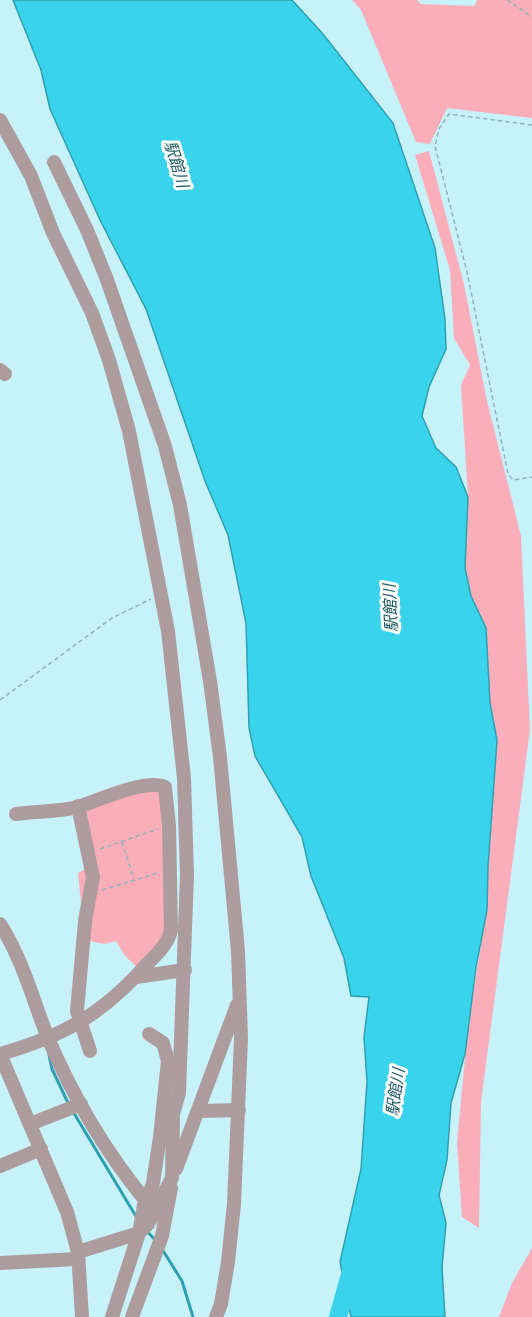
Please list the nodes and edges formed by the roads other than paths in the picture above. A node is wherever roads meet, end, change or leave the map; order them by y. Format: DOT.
graph roads {
  1 [pos="0,120"];
  2 [pos="54,162"];
  3 [pos="78,807"];
  4 [pos="16,814"];
  5 [pos="0,924"];
  6 [pos="185,970"];
  7 [pos="136,977"];
  8 [pos="240,998"];
  9 [pos="80,1024"];
  10 [pos="149,1034"];
  11 [pos="48,1038"];
  12 [pos="90,1051"];
  13 [pos="0,1054"];
  14 [pos="81,1104"];
  15 [pos="238,1110"];
  16 [pos="200,1111"];
  17 [pos="30,1124"];
  18 [pos="41,1149"];
  19 [pos="0,1166"];
  20 [pos="172,1178"];
  21 [pos="146,1204"];
  22 [pos="139,1233"];
  23 [pos="77,1255"];
  24 [pos="0,1263"];
  25 [pos="82,1317"];
  26 [pos="111,1317"];
  27 [pos="132,1317"];
  28 [pos="216,1317"];
  1 -- 6 [label="street"];
  2 -- 8 [label="street"];
  3 -- 4 [label="street"];
  3 -- 7 [label="street"];
  3 -- 9 [label="street"];
  5 -- 11 [label="street"];
  6 -- 7 [label="street"];
  6 -- 20 [label="street"];
  7 -- 9 [label="street"];
  8 -- 15 [label="street"];
  8 -- 16 [label="street"];
  9 -- 11 [label="street"];
  9 -- 12 [label="street"];
  10 -- 21 [label="street"];
  11 -- 13 [label="street"];
  11 -- 14 [label="street"];
  13 -- 17 [label="street"];
  14 -- 17 [label="street"];
  14 -- 21 [label="street"];
  15 -- 16 [label="street"];
  15 -- 28 [label="street"];
  16 -- 20 [label="street"];
  17 -- 18 [label="street"];
  18 -- 19 [label="street"];
  18 -- 23 [label="street"];
  20 -- 22 [label="street"];
  20 -- 27 [label="street"];
  21 -- 22 [label="street"];
  22 -- 23 [label="street"];
  22 -- 26 [label="street"];
  23 -- 24 [label="street"];
  23 -- 25 [label="street"];
}
